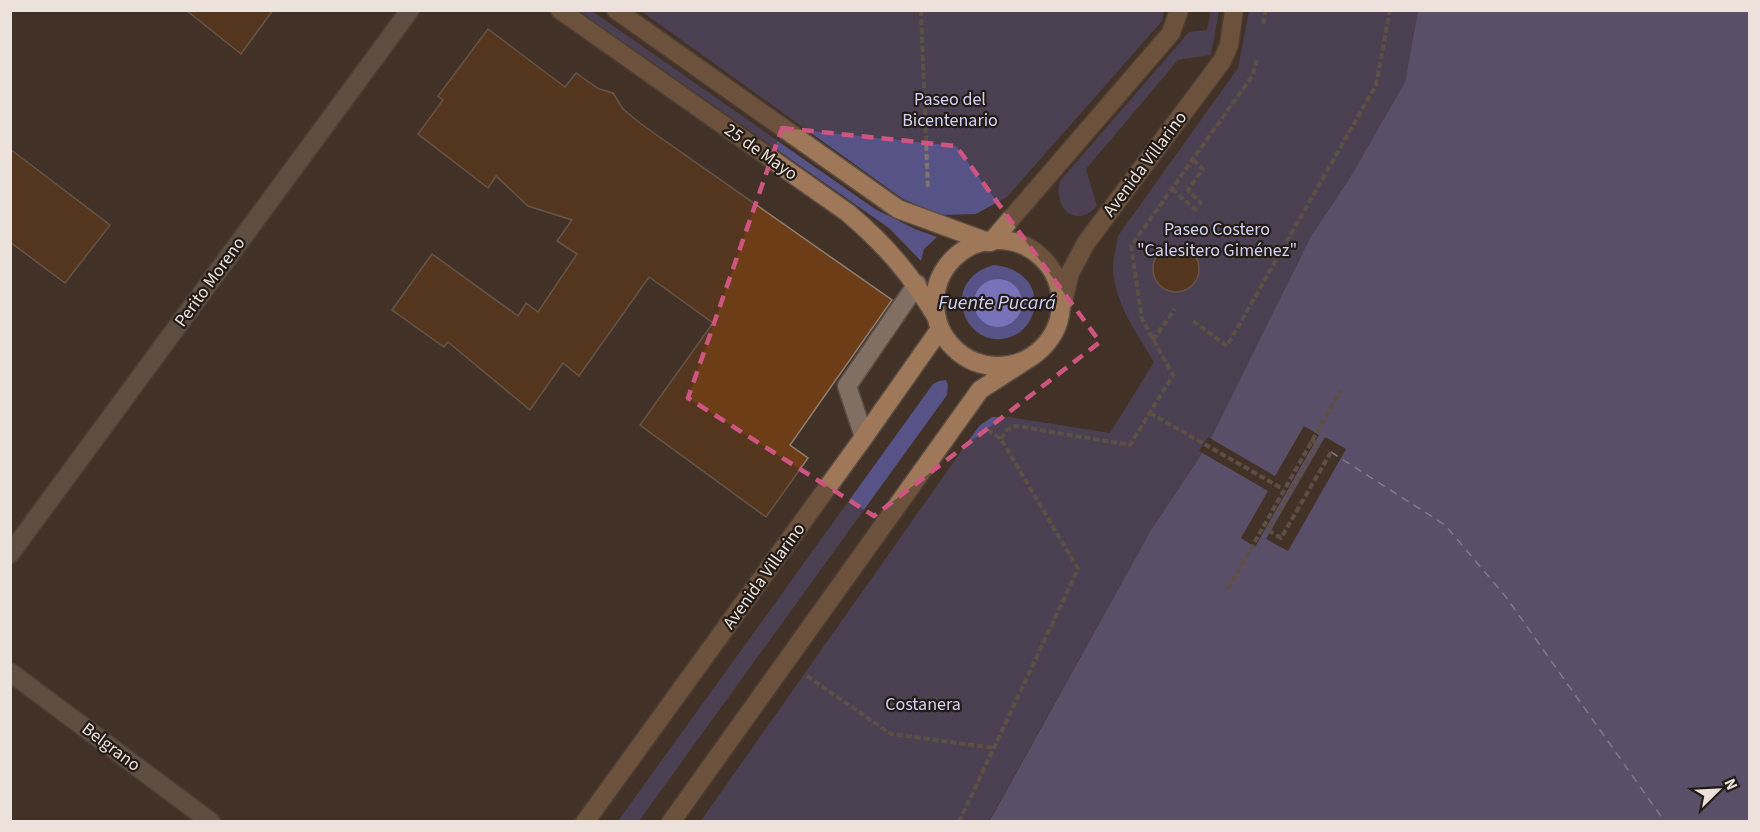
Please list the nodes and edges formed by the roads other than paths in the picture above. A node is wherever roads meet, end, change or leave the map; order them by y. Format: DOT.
graph roads {
  1 [pos="410,10"];
  2 [pos="560,10"];
  3 [pos="616,10"];
  4 [pos="1179,10"];
  5 [pos="1234,10"];
  6 [pos="990,242"];
  7 [pos="917,284"];
  8 [pos="1058,321"];
  9 [pos="939,323"];
  10 [pos="1034,355"];
  11 [pos="864,437"];
  12 [pos="10,554"];
  13 [pos="10,672"];
  14 [pos="211,822"];
  15 [pos="585,822"];
  16 [pos="671,822"];
  1 -- 12 [label="street, Perito Moreno"];
  2 -- 7 [label="main road, 25 de Mayo"];
  3 -- 6 [label="main road, 25 de Mayo"];
  4 -- 6 [label="main road"];
  5 -- 8 [label="main road, Avenida Villarino"];
  6 -- 8 [label="main road, 25 de Mayo"];
  6 -- 9 [label="main road, 25 de Mayo"];
  7 -- 9 [label="main road, 25 de Mayo"];
  7 -- 11 [label="street"];
  8 -- 10 [label="main road, 25 de Mayo"];
  9 -- 10 [label="main road, 25 de Mayo"];
  9 -- 11 [label="main road, Avenida Villarino"];
  10 -- 16 [label="main road"];
  11 -- 15 [label="main road, Avenida Villarino"];
  13 -- 14 [label="street, Belgrano"];
}
